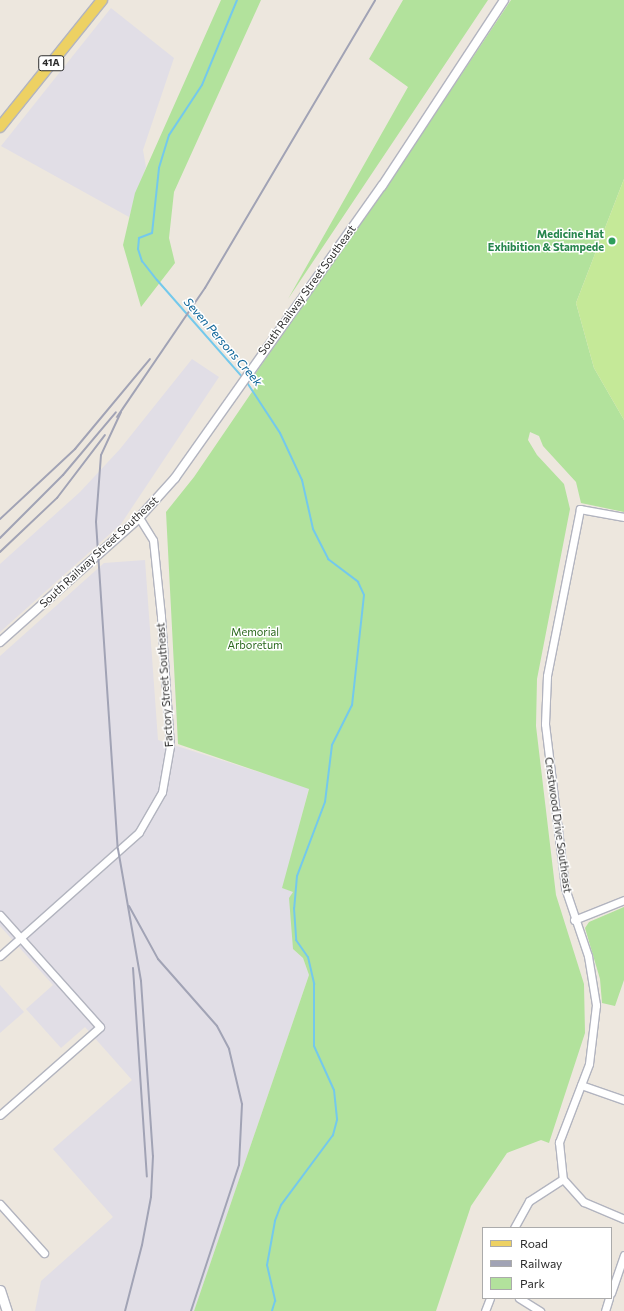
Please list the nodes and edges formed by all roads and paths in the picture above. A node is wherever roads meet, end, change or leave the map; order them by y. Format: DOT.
graph roads {
  1 [pos="102,0"];
  2 [pos="504,0"];
  3 [pos="1,124"];
  4 [pos="624,517"];
  5 [pos="139,518"];
  6 [pos="0,642"];
  7 [pos="624,900"];
  8 [pos="0,915"];
  9 [pos="574,920"];
  10 [pos="20,938"];
  11 [pos="0,956"];
  12 [pos="581,1085"];
  13 [pos="624,1100"];
  14 [pos="0,1115"];
  15 [pos="563,1179"];
  16 [pos="0,1204"];
  17 [pos="624,1219"];
  18 [pos="515,1227"];
  19 [pos="44,1253"];
  20 [pos="624,1254"];
  21 [pos="0,1290"];
  22 [pos="612,1290"];
  23 [pos="490,1299"];
  24 [pos="521,1299"];
  25 [pos="609,1299"];
  26 [pos="6,1311"];
  27 [pos="485,1311"];
  28 [pos="540,1311"];
  29 [pos="605,1311"];
  1 -- 3 [label="main road, 41A"];
  2 -- 5 [label="street, South Railway Street Southeast"];
  4 -- 9 [label="street, Crestwood Drive Southeast"];
  5 -- 6 [label="street, South Railway Street Southeast"];
  5 -- 10 [label="street, Factory Street Southeast"];
  7 -- 9 [label="street"];
  8 -- 10 [label="street"];
  9 -- 12 [label="street, Crestwood Drive Southeast"];
  10 -- 11 [label="street, Factory Street Southeast"];
  10 -- 14 [label="street"];
  12 -- 13 [label="street"];
  12 -- 15 [label="street, Crestwood Drive Southeast"];
  15 -- 17 [label="street"];
  15 -- 18 [label="street"];
  16 -- 19 [label="street"];
  20 -- 22 [label="street"];
  21 -- 26 [label="main road"];
  23 -- 27 [label="street"];
  24 -- 28 [label="street"];
  25 -- 29 [label="street"];
}
